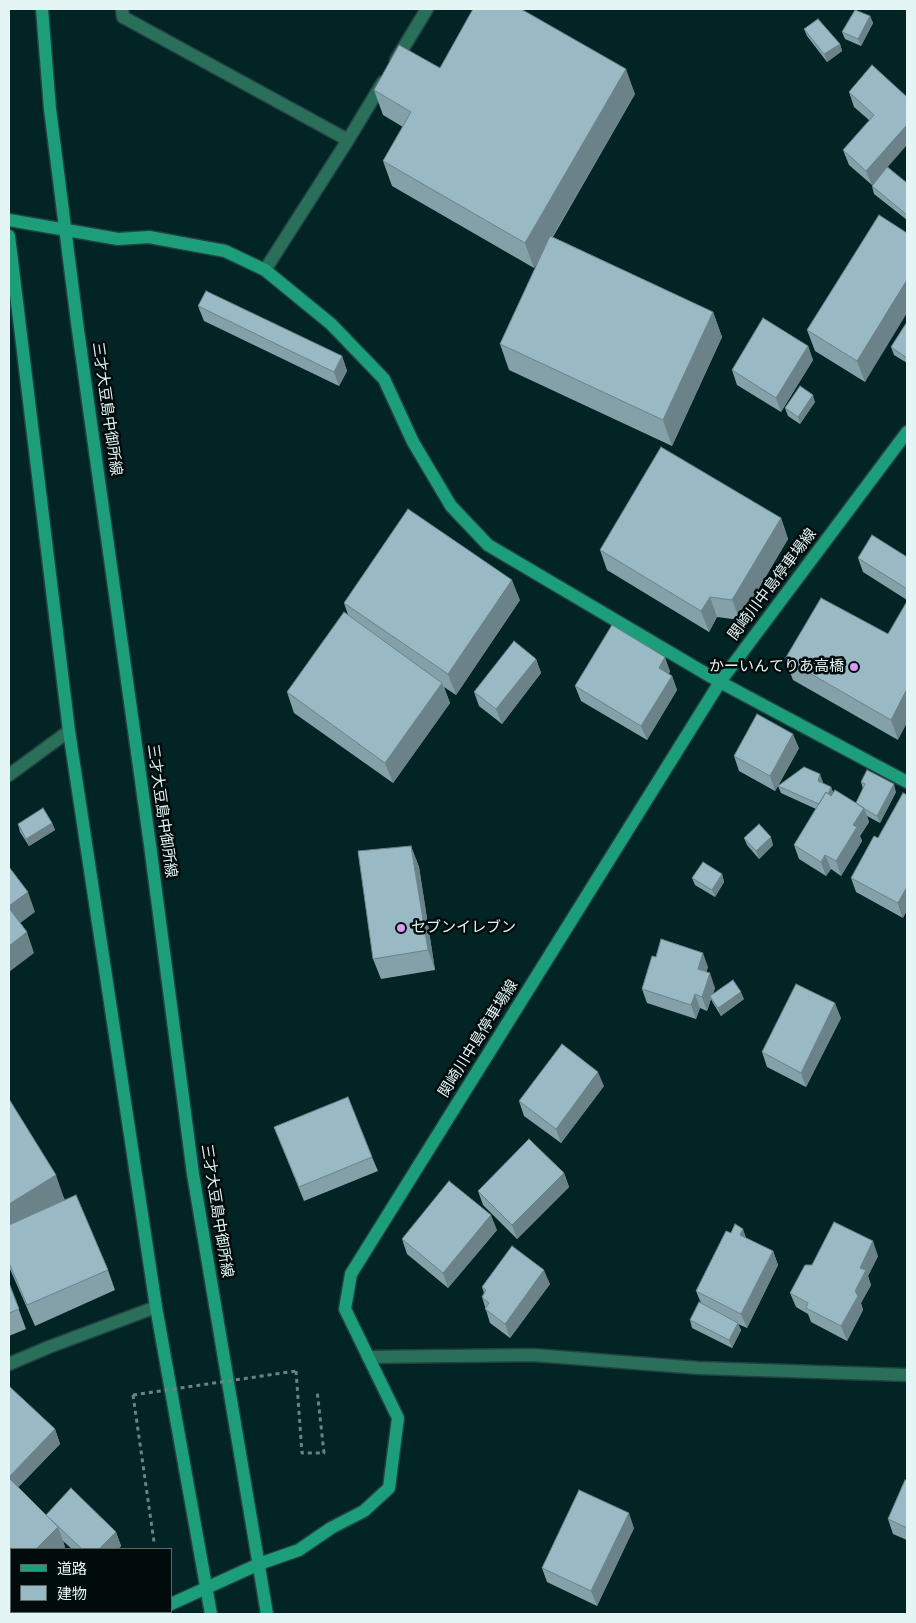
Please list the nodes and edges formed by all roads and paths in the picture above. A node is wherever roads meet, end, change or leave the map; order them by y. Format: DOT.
graph roads {
  1 [pos="42,9"];
  2 [pos="122,9"];
  3 [pos="427,9"];
  4 [pos="348,140"];
  5 [pos="9,220"];
  6 [pos="66,229"];
  7 [pos="9,236"];
  8 [pos="265,270"];
  9 [pos="907,432"];
  10 [pos="720,682"];
  11 [pos="69,731"];
  12 [pos="9,775"];
  13 [pos="907,782"];
  14 [pos="156,1307"];
  15 [pos="368,1357"];
  16 [pos="9,1364"];
  17 [pos="907,1375"];
  18 [pos="317,1390"];
  19 [pos="154,1542"];
  20 [pos="259,1564"];
  21 [pos="206,1587"];
  22 [pos="172,1604"];
  23 [pos="211,1614"];
  24 [pos="267,1614"];
  1 -- 6 [label="main road, 三才大豆島中御所線"];
  2 -- 4 [label="street"];
  3 -- 4 [label="street"];
  4 -- 8 [label="street"];
  5 -- 6 [label="main road"];
  6 -- 8 [label="main road"];
  6 -- 20 [label="main road, 三才大豆島中御所線"];
  7 -- 11 [label="main road"];
  8 -- 10 [label="main road"];
  9 -- 10 [label="main road, 関崎川中島停車場線"];
  10 -- 13 [label="main road"];
  10 -- 15 [label="main road, 関崎川中島停車場線"];
  11 -- 12 [label="street"];
  11 -- 14 [label="main road"];
  14 -- 16 [label="street"];
  14 -- 21 [label="main road"];
  15 -- 17 [label="street"];
  15 -- 20 [label="main road, 関崎川中島停車場線"];
  18 -- 19 [label="path, bridge"];
  20 -- 21 [label="main road, 関崎川中島停車場線"];
  20 -- 24 [label="main road, 三才大豆島中御所線"];
  21 -- 22 [label="main road, 関崎川中島停車場線"];
  21 -- 23 [label="main road"];
}
